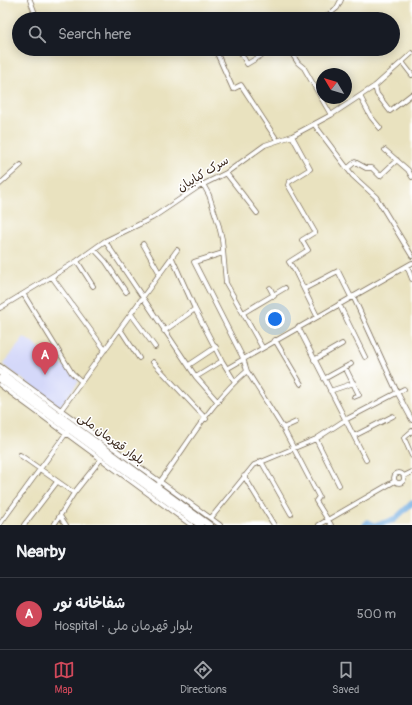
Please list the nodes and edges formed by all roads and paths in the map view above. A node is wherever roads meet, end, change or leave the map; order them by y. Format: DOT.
graph roads {
  1 [pos="30,0"];
  2 [pos="341,0"];
  3 [pos="34,12"];
  4 [pos="332,12"];
  5 [pos="412,53"];
  6 [pos="218,56"];
  7 [pos="243,56"];
  8 [pos="261,56"];
  9 [pos="295,56"];
  10 [pos="402,62"];
  11 [pos="412,75"];
  12 [pos="375,86"];
  13 [pos="412,94"];
  14 [pos="360,96"];
  15 [pos="331,115"];
  16 [pos="314,124"];
  17 [pos="380,128"];
  18 [pos="292,136"];
  19 [pos="276,140"];
  20 [pos="385,150"];
  21 [pos="397,160"];
  22 [pos="22,165"];
  23 [pos="348,168"];
  24 [pos="226,173"];
  25 [pos="412,177"];
  26 [pos="0,184"];
  27 [pos="203,184"];
  28 [pos="257,213"];
  29 [pos="105,241"];
  30 [pos="143,244"];
  31 [pos="94,249"];
  32 [pos="178,250"];
  33 [pos="223,254"];
  34 [pos="412,256"];
  35 [pos="172,258"];
  36 [pos="77,261"];
  37 [pos="412,263"];
  38 [pos="407,266"];
  39 [pos="160,274"];
  40 [pos="52,277"];
  41 [pos="412,279"];
  42 [pos="93,286"];
  43 [pos="270,288"];
  44 [pos="285,288"];
  45 [pos="304,289"];
  46 [pos="126,292"];
  47 [pos="24,295"];
  48 [pos="274,296"];
  49 [pos="352,296"];
  50 [pos="143,298"];
  51 [pos="339,304"];
  52 [pos="0,308"];
  53 [pos="195,309"];
  54 [pos="242,313"];
  55 [pos="131,314"];
  56 [pos="316,316"];
  57 [pos="298,327"];
  58 [pos="120,329"];
  59 [pos="164,331"];
  60 [pos="275,340"];
  61 [pos="342,344"];
  62 [pos="155,347"];
  63 [pos="216,347"];
  64 [pos="262,347"];
  65 [pos="104,350"];
  66 [pos="365,357"];
  67 [pos="139,358"];
  68 [pos="243,358"];
  69 [pos="314,360"];
  70 [pos="222,361"];
  71 [pos="152,362"];
  72 [pos="351,364"];
  73 [pos="189,365"];
  74 [pos="0,366"];
  75 [pos="345,367"];
  76 [pos="228,368"];
  77 [pos="247,371"];
  78 [pos="0,372"];
  79 [pos="196,376"];
  80 [pos="0,379"];
  81 [pos="324,379"];
  82 [pos="81,381"];
  83 [pos="235,382"];
  84 [pos="354,383"];
  85 [pos="301,384"];
  86 [pos="0,386"];
  87 [pos="404,388"];
  88 [pos="330,391"];
  89 [pos="397,392"];
  90 [pos="354,397"];
  91 [pos="218,402"];
  92 [pos="61,410"];
  93 [pos="393,416"];
  94 [pos="206,418"];
  95 [pos="346,420"];
  96 [pos="412,420"];
  97 [pos="296,422"];
  98 [pos="71,427"];
  99 [pos="283,428"];
  100 [pos="412,431"];
  101 [pos="354,436"];
  102 [pos="316,439"];
  103 [pos="294,447"];
  104 [pos="20,455"];
  105 [pos="412,456"];
  106 [pos="101,459"];
  107 [pos="366,460"];
  108 [pos="261,461"];
  109 [pos="40,469"];
  110 [pos="412,472"];
  111 [pos="244,476"];
  112 [pos="404,476"];
  113 [pos="395,481"];
  114 [pos="57,482"];
  115 [pos="339,485"];
  116 [pos="156,486"];
  117 [pos="74,494"];
  118 [pos="291,514"];
  119 [pos="60,516"];
  120 [pos="328,520"];
  121 [pos="210,522"];
  122 [pos="0,524"];
  123 [pos="24,525"];
  124 [pos="54,525"];
  125 [pos="66,525"];
  126 [pos="190,525"];
  127 [pos="200,525"];
  128 [pos="220,525"];
  129 [pos="274,525"];
  130 [pos="319,525"];
  131 [pos="331,525"];
  1 -- 3 [label="street"];
  2 -- 4 [label="street"];
  5 -- 10 [label="street, سرک کبابیان"];
  6 -- 19 [label="street"];
  7 -- 8 [label="street"];
  9 -- 15 [label="street"];
  10 -- 11 [label="street"];
  10 -- 12 [label="street, سرک کبابیان"];
  12 -- 13 [label="street"];
  12 -- 14 [label="street, سرک کبابیان"];
  14 -- 15 [label="street, سرک کبابیان"];
  14 -- 17 [label="street"];
  15 -- 16 [label="street, سرک کبابیان"];
  16 -- 18 [label="street, سرک کبابیان"];
  16 -- 23 [label="street"];
  18 -- 19 [label="street, سرک کبابیان"];
  18 -- 45 [label="street"];
  19 -- 24 [label="street, سرک کبابیان"];
  20 -- 21 [label="street"];
  21 -- 23 [label="street"];
  21 -- 25 [label="street"];
  22 -- 26 [label="street"];
  23 -- 34 [label="street"];
  24 -- 27 [label="street, سرک کبابیان"];
  24 -- 28 [label="street"];
  27 -- 29 [label="street, سرک کبابیان"];
  27 -- 33 [label="street"];
  29 -- 31 [label="street, سرک کبابیان"];
  29 -- 50 [label="street"];
  30 -- 39 [label="street"];
  31 -- 36 [label="street, سرک کبابیان"];
  31 -- 46 [label="street"];
  32 -- 35 [label="street"];
  33 -- 54 [label="street"];
  33 -- 68 [label="street"];
  35 -- 39 [label="street"];
  35 -- 53 [label="street"];
  36 -- 40 [label="street, سرک کبابیان"];
  36 -- 42 [label="street"];
  37 -- 38 [label="street"];
  38 -- 41 [label="street"];
  38 -- 49 [label="street"];
  39 -- 50 [label="street"];
  40 -- 47 [label="street, سرک کبابیان"];
  40 -- 65 [label="street"];
  43 -- 48 [label="street"];
  44 -- 48 [label="street"];
  45 -- 49 [label="street"];
  45 -- 56 [label="street"];
  47 -- 52 [label="street, سرک کبابیان"];
  47 -- 82 [label="street"];
  48 -- 54 [label="street"];
  49 -- 51 [label="street"];
  49 -- 89 [label="street"];
  50 -- 55 [label="street"];
  50 -- 59 [label="street"];
  51 -- 56 [label="street"];
  51 -- 66 [label="street"];
  53 -- 59 [label="street"];
  53 -- 63 [label="street"];
  54 -- 64 [label="street"];
  55 -- 58 [label="street"];
  55 -- 62 [label="street"];
  56 -- 57 [label="street"];
  57 -- 60 [label="street"];
  57 -- 69 [label="street"];
  58 -- 65 [label="street"];
  58 -- 67 [label="street"];
  59 -- 73 [label="street"];
  60 -- 64 [label="street"];
  60 -- 85 [label="street"];
  61 -- 69 [label="street"];
  63 -- 70 [label="street"];
  63 -- 73 [label="street"];
  64 -- 68 [label="street"];
  65 -- 82 [label="street"];
  68 -- 76 [label="street"];
  68 -- 77 [label="street"];
  69 -- 81 [label="street"];
  70 -- 76 [label="street"];
  70 -- 79 [label="street"];
  71 -- 94 [label="street"];
  72 -- 75 [label="street"];
  73 -- 79 [label="street"];
  74 -- 92 [label="street"];
  75 -- 81 [label="street"];
  75 -- 84 [label="street"];
  76 -- 83 [label="street"];
  77 -- 83 [label="street"];
  77 -- 99 [label="street"];
  78 -- 98 [label="highway, بلوار قهرمان ملی"];
  79 -- 91 [label="street"];
  80 -- 98 [label="highway, بلوار قهرمان ملی"];
  81 -- 88 [label="street"];
  82 -- 92 [label="street"];
  83 -- 91 [label="street"];
  84 -- 88 [label="street"];
  84 -- 90 [label="street"];
  86 -- 98 [label="street"];
  87 -- 89 [label="street"];
  88 -- 95 [label="street"];
  89 -- 95 [label="street"];
  89 -- 96 [label="street"];
  91 -- 94 [label="street"];
  92 -- 98 [label="street"];
  93 -- 101 [label="street"];
  94 -- 116 [label="street"];
  95 -- 101 [label="street"];
  95 -- 102 [label="street"];
  97 -- 99 [label="street"];
  98 -- 106 [label="street"];
  98 -- 109 [label="street"];
  98 -- 116 [label="highway, بلوار قهرمان ملی"];
  98 -- 116 [label="street"];
  99 -- 103 [label="street"];
  100 -- 105 [label="street"];
  101 -- 107 [label="street"];
  102 -- 103 [label="street"];
  102 -- 115 [label="street"];
  103 -- 108 [label="street"];
  103 -- 120 [label="street"];
  104 -- 109 [label="street"];
  106 -- 117 [label="street"];
  106 -- 126 [label="street"];
  108 -- 111 [label="street"];
  108 -- 118 [label="street"];
  109 -- 114 [label="street"];
  109 -- 122 [label="street"];
  110 -- 112 [label="street"];
  111 -- 121 [label="street"];
  111 -- 129 [label="street"];
  112 -- 113 [label="street"];
  112 -- 113 [label="street"];
  113 -- 120 [label="street"];
  114 -- 117 [label="street"];
  114 -- 123 [label="street"];
  116 -- 121 [label="highway, بلوار قهرمان ملی"];
  116 -- 127 [label="highway, بلوار قهرمان ملی"];
  117 -- 119 [label="street"];
  119 -- 124 [label="street"];
  119 -- 125 [label="street"];
  120 -- 130 [label="street"];
  120 -- 131 [label="street"];
  121 -- 128 [label="street"];
}
